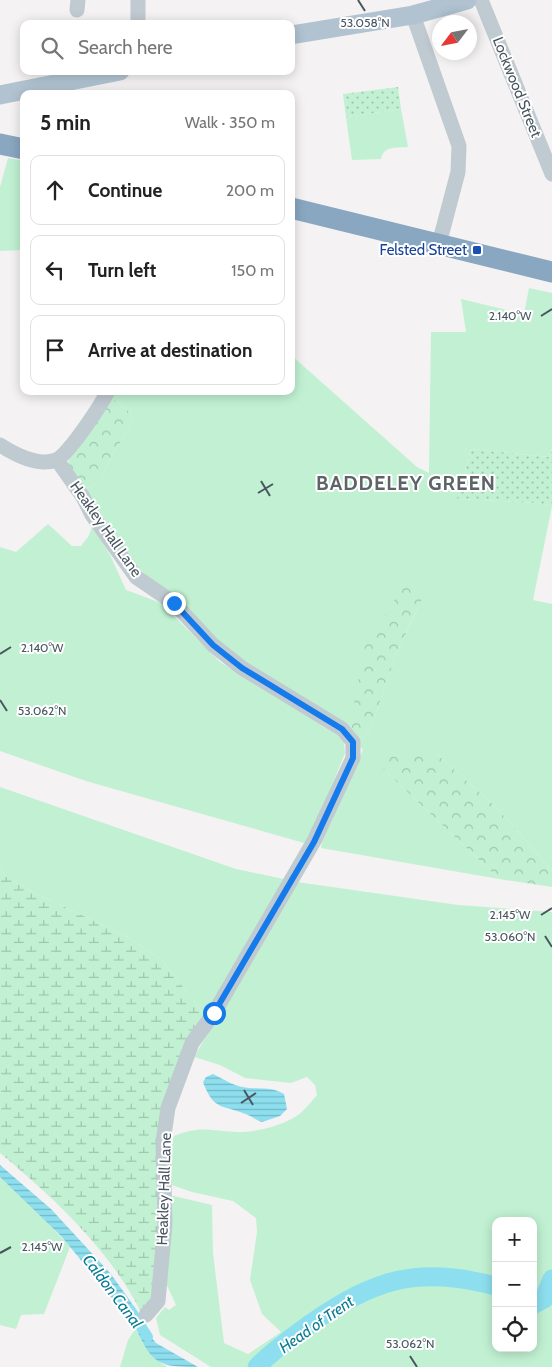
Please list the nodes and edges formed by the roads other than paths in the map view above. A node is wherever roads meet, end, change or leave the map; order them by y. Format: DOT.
graph roads {
  1 [pos="138,0"];
  2 [pos="467,0"];
  3 [pos="481,0"];
  4 [pos="413,15"];
  5 [pos="138,20"];
  6 [pos="295,34"];
  7 [pos="100,75"];
  8 [pos="25,90"];
  9 [pos="20,91"];
  10 [pos="0,95"];
  11 [pos="0,144"];
  12 [pos="20,148"];
  13 [pos="552,174"];
  14 [pos="295,209"];
  15 [pos="439,244"];
  16 [pos="552,272"];
  17 [pos="106,395"];
  18 [pos="0,445"];
  19 [pos="57,460"];
  20 [pos="146,1315"];
  1 -- 5 [label="street"];
  2 -- 4 [label="main road"];
  3 -- 13 [label="street, Lockwood Street"];
  4 -- 6 [label="main road"];
  4 -- 15 [label="street"];
  7 -- 8 [label="main road"];
  9 -- 10 [label="main road"];
  11 -- 12 [label="highway"];
  14 -- 15 [label="highway"];
  15 -- 16 [label="highway"];
  17 -- 19 [label="street"];
  18 -- 19 [label="street"];
  19 -- 20 [label="street, Heakley Hall Lane"];
}
